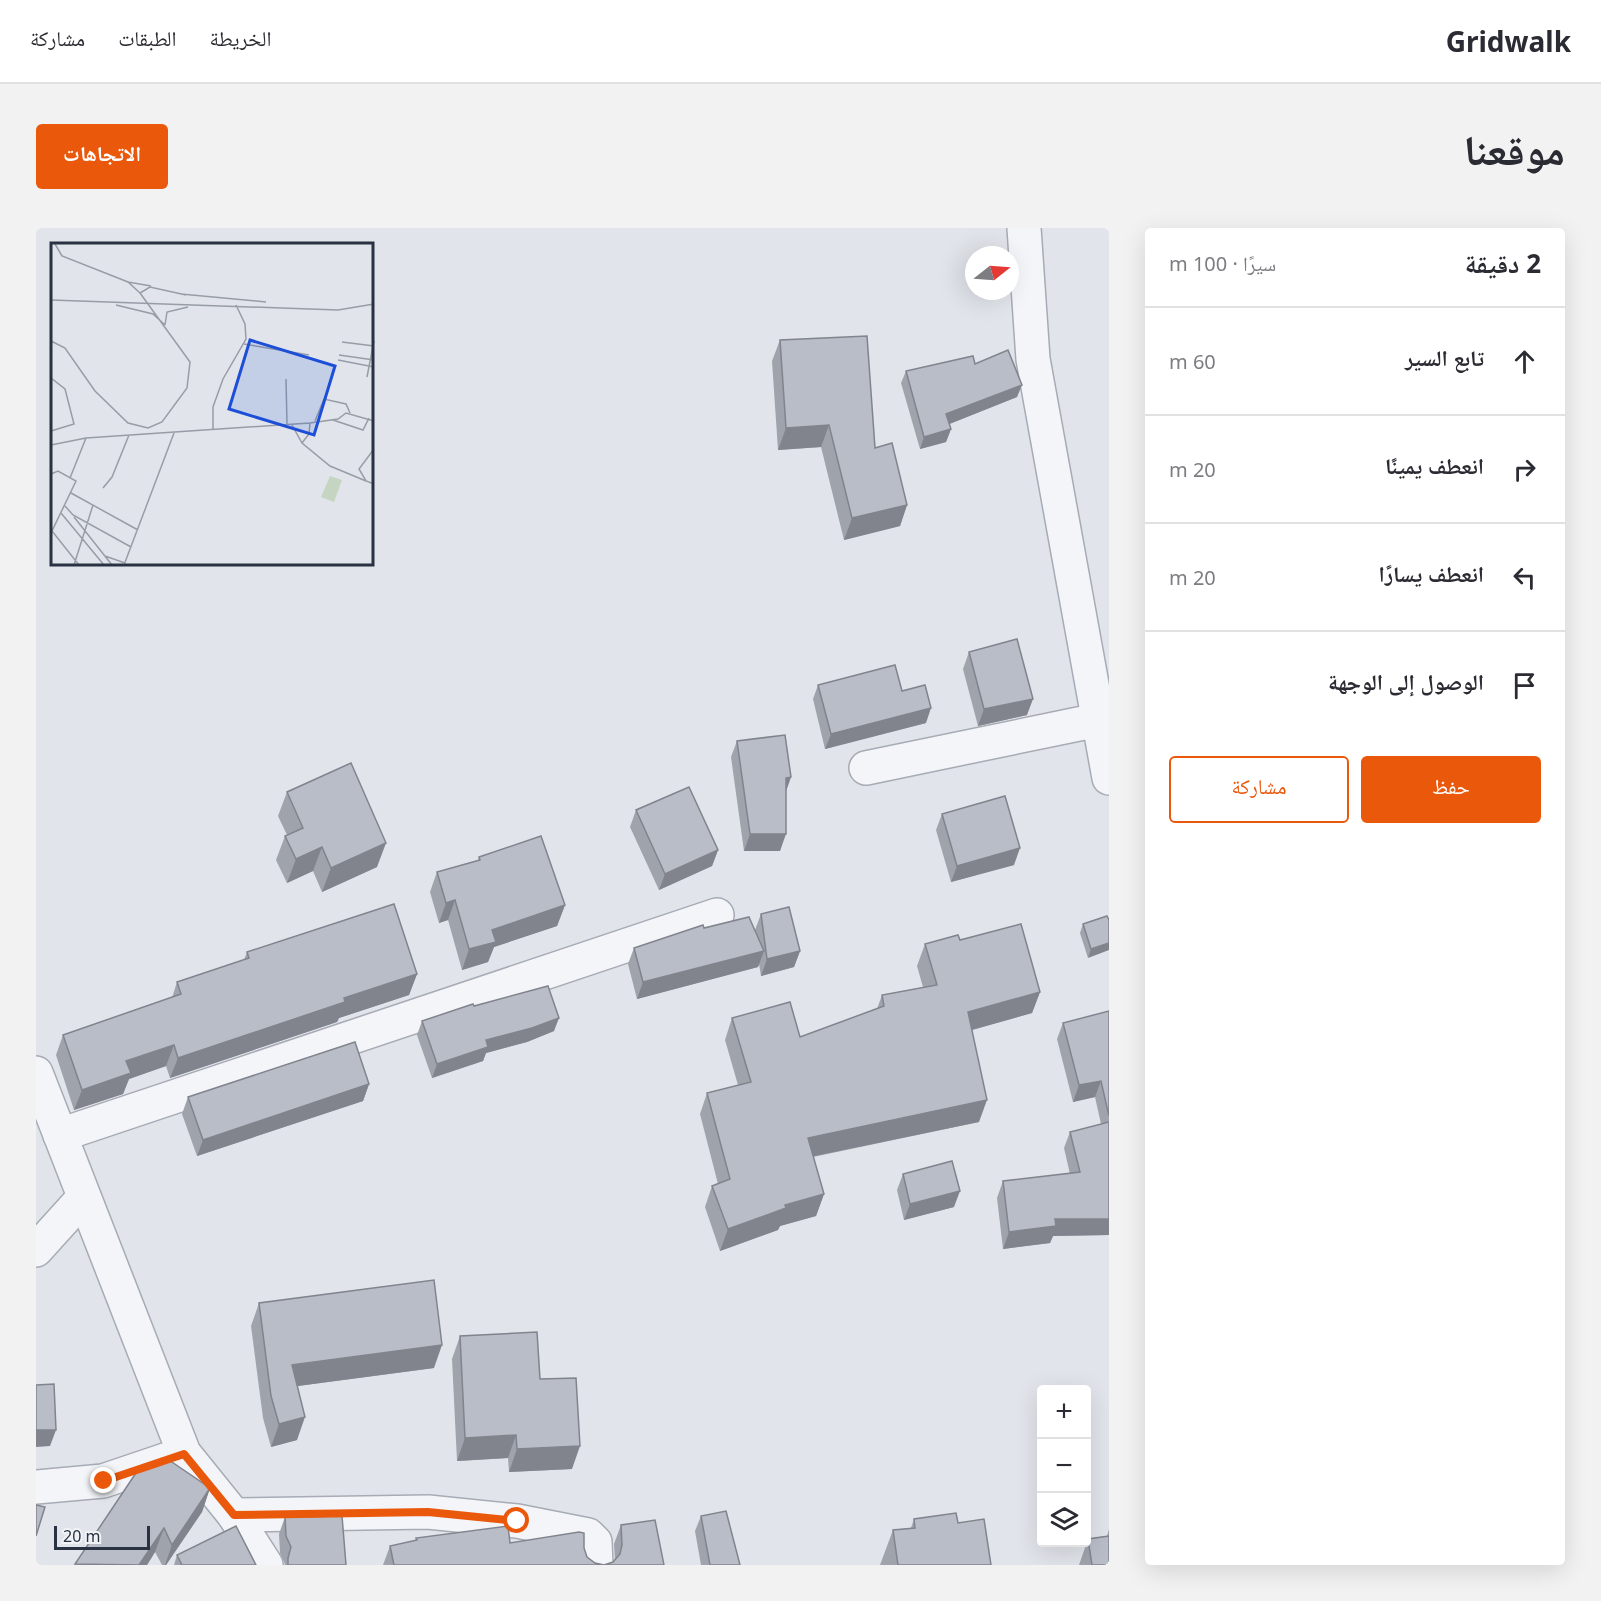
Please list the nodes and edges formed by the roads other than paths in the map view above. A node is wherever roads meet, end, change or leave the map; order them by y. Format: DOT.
graph roads {
  1 [pos="1024,228"];
  2 [pos="1098,720"];
  3 [pos="866,768"];
  4 [pos="1109,778"];
  5 [pos="717,915"];
  6 [pos="36,1073"];
  7 [pos="60,1135"];
  8 [pos="84,1197"];
  9 [pos="36,1250"];
  10 [pos="184,1454"];
  11 [pos="36,1487"];
  12 [pos="234,1515"];
  13 [pos="266,1565"];
  14 [pos="596,1565"];
  1 -- 2 [label="street"];
  2 -- 3 [label="street"];
  2 -- 4 [label="street"];
  5 -- 7 [label="street"];
  6 -- 7 [label="street"];
  7 -- 8 [label="street"];
  8 -- 9 [label="street"];
  8 -- 10 [label="street"];
  10 -- 11 [label="street"];
  10 -- 12 [label="street"];
  12 -- 13 [label="street"];
  12 -- 14 [label="street"];
}
